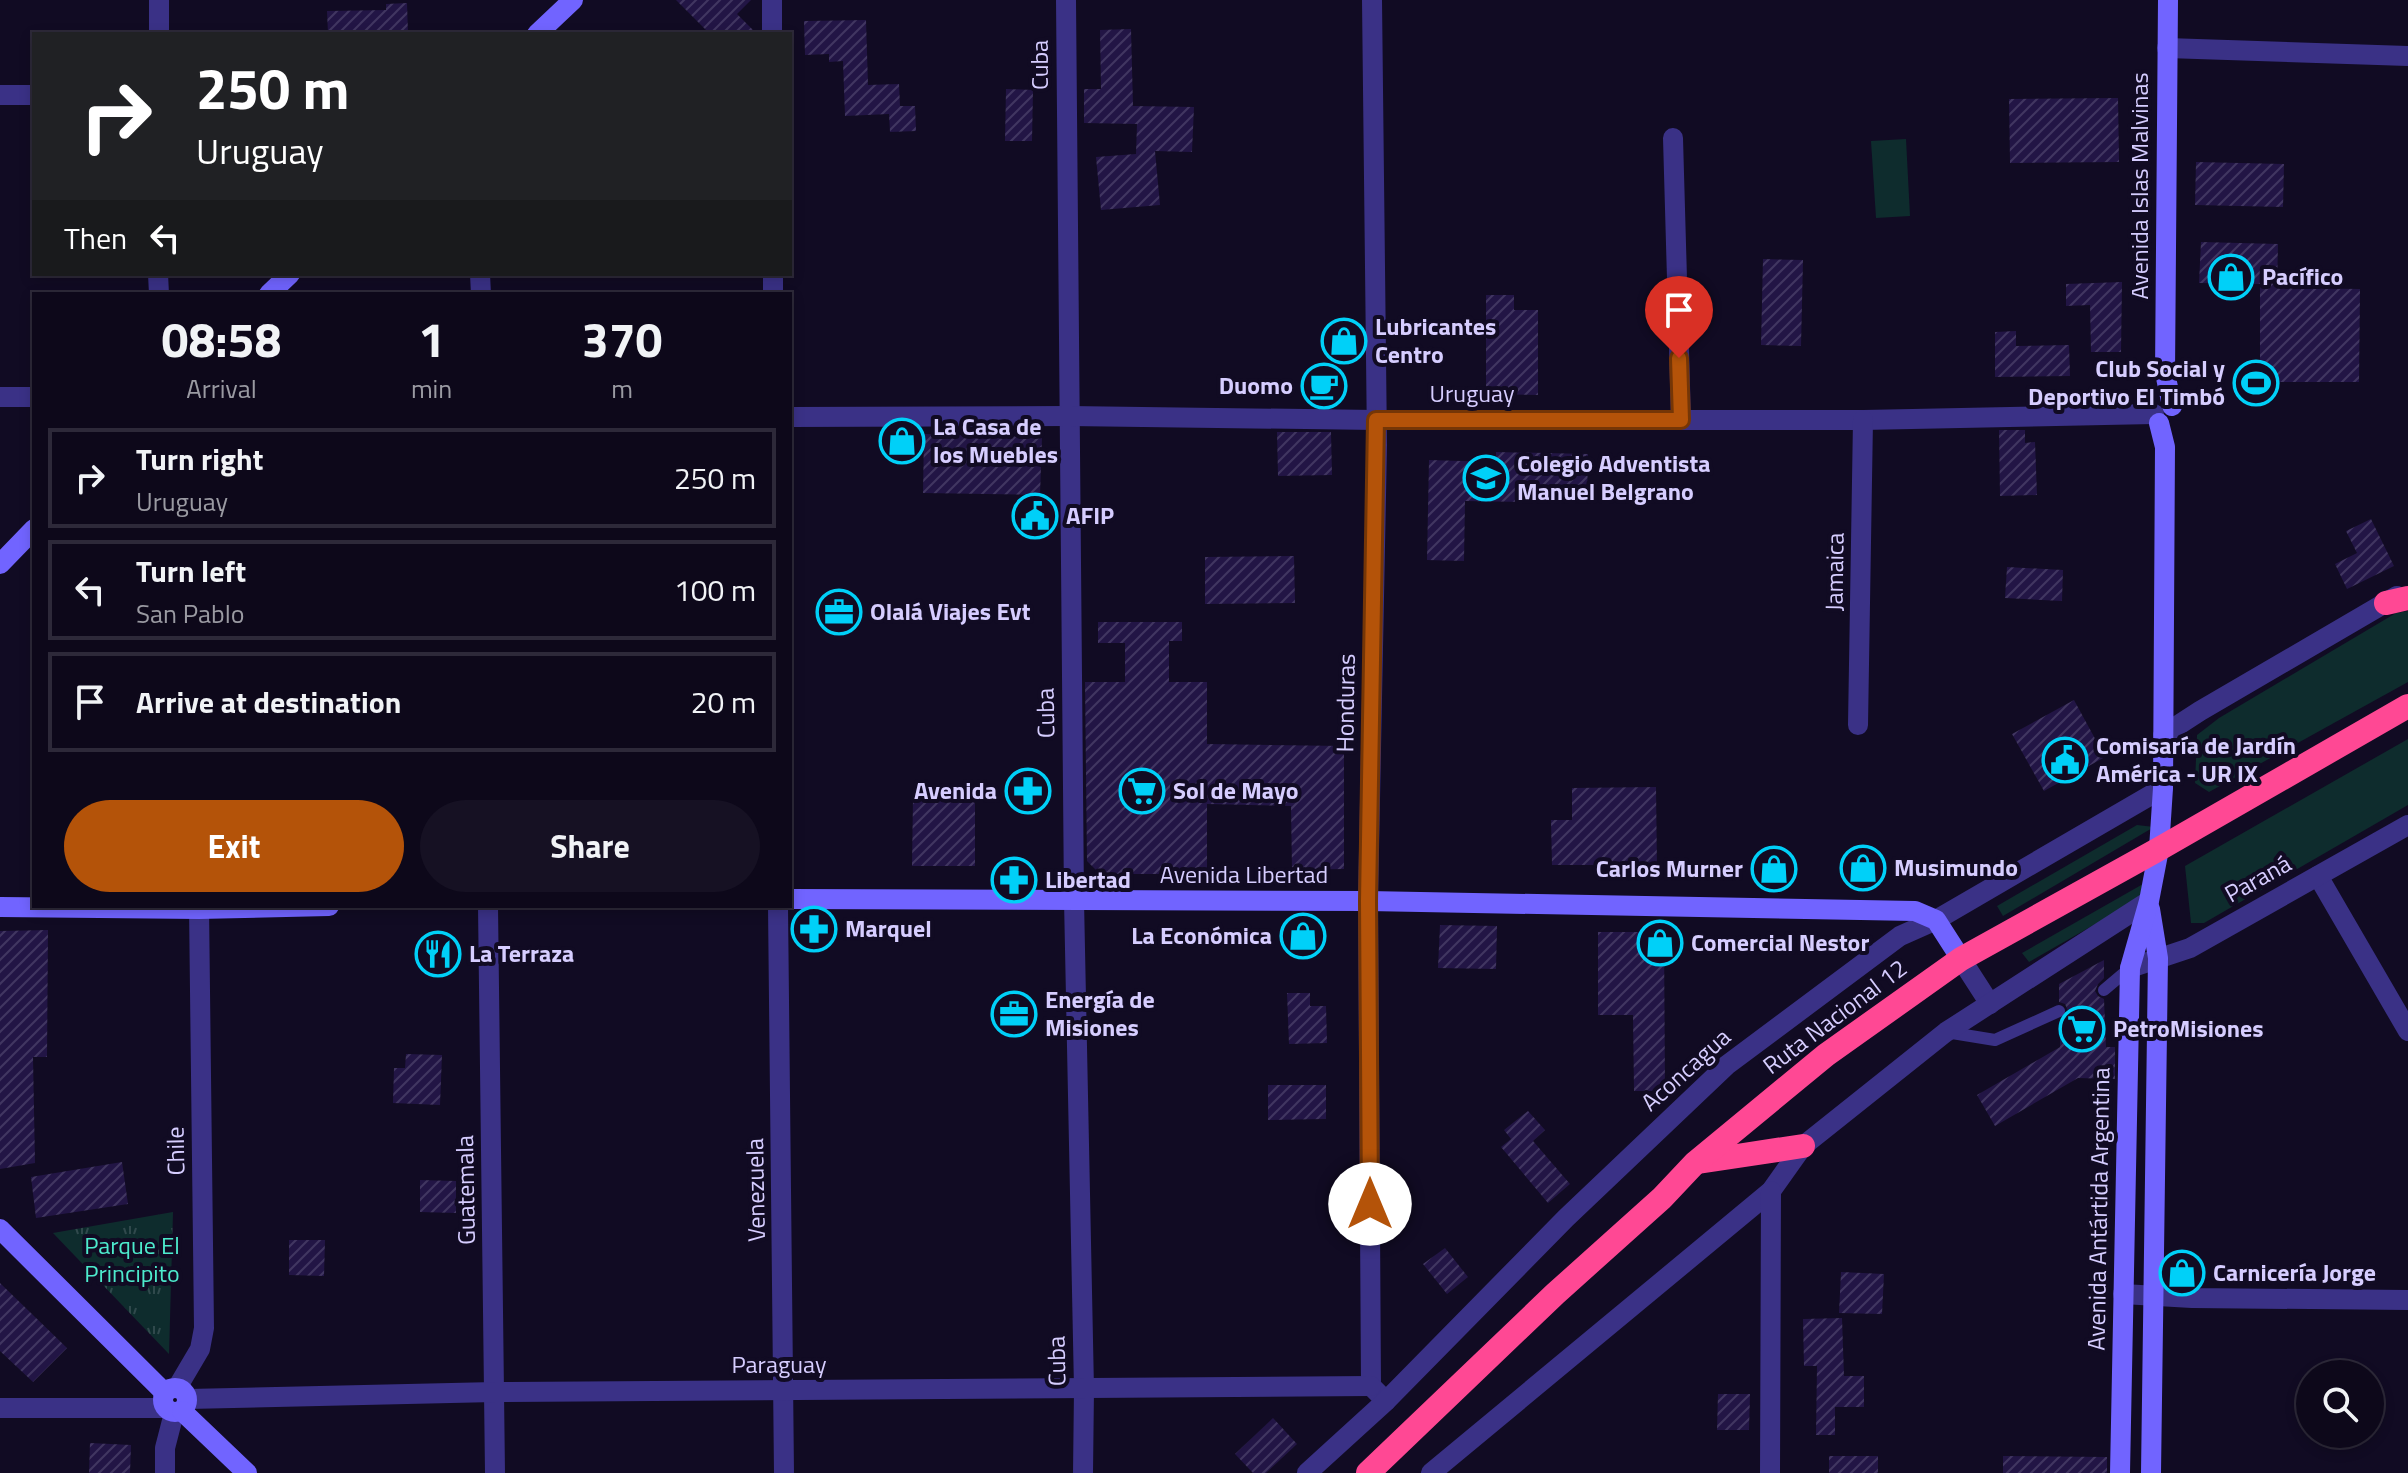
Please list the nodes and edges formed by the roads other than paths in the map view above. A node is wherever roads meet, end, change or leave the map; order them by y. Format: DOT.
graph roads {
  1 [pos="159,0"];
  2 [pos="573,0"];
  3 [pos="772,0"];
  4 [pos="1066,0"];
  5 [pos="1372,0"];
  6 [pos="2168,0"];
  7 [pos="159,32"];
  8 [pos="539,32"];
  9 [pos="772,32"];
  10 [pos="2167,48"];
  11 [pos="2408,56"];
  12 [pos="0,95"];
  13 [pos="32,95"];
  14 [pos="1673,138"];
  15 [pos="288,276"];
  16 [pos="271,292"];
  17 [pos="0,397"];
  18 [pos="32,397"];
  19 [pos="2162,414"];
  20 [pos="1069,416"];
  21 [pos="792,417"];
  22 [pos="1376,420"];
  23 [pos="1681,420"];
  24 [pos="1863,420"];
  25 [pos="32,531"];
  26 [pos="0,564"];
  27 [pos="2408,591"];
  28 [pos="2397,600"];
  29 [pos="2408,706"];
  30 [pos="1858,725"];
  31 [pos="2163,735"];
  32 [pos="2163,788"];
  33 [pos="2408,825"];
  34 [pos="2159,849"];
  35 [pos="2318,876"];
  36 [pos="792,899"];
  37 [pos="1074,900"];
  38 [pos="1368,901"];
  39 [pos="2149,901"];
  40 [pos="0,907"];
  41 [pos="32,907"];
  42 [pos="199,908"];
  43 [pos="488,908"];
  44 [pos="778,908"];
  45 [pos="1936,920"];
  46 [pos="2158,958"];
  47 [pos="1961,959"];
  48 [pos="2130,968"];
  49 [pos="2104,990"];
  50 [pos="1990,1004"];
  51 [pos="2059,1011"];
  52 [pos="2408,1031"];
  53 [pos="1946,1032"];
  54 [pos="1803,1146"];
  55 [pos="1695,1163"];
  56 [pos="1771,1191"];
  57 [pos="0,1229"];
  58 [pos="2123,1294"];
  59 [pos="2154,1295"];
  60 [pos="2408,1300"];
  61 [pos="1084,1389"];
  62 [pos="785,1391"];
  63 [pos="495,1392"];
  64 [pos="1378,1394"];
  65 [pos="175,1402"];
  66 [pos="0,1408"];
  67 [pos="165,1473"];
  68 [pos="247,1473"];
  69 [pos="495,1473"];
  70 [pos="784,1473"];
  71 [pos="1083,1473"];
  72 [pos="1307,1473"];
  73 [pos="1368,1473"];
  74 [pos="1431,1473"];
  75 [pos="1770,1473"];
  76 [pos="2120,1473"];
  77 [pos="2151,1473"];
  1 -- 7 [label="street"];
  2 -- 8 [label="main road"];
  3 -- 9 [label="street"];
  4 -- 20 [label="street, Cuba"];
  5 -- 22 [label="street, Honduras"];
  6 -- 10 [label="main road, Avenida Islas Malvinas"];
  10 -- 11 [label="street"];
  10 -- 19 [label="main road, Avenida Islas Malvinas"];
  12 -- 13 [label="street"];
  14 -- 23 [label="street"];
  15 -- 16 [label="main road"];
  17 -- 18 [label="street"];
  19 -- 24 [label="street, Uruguay"];
  19 -- 31 [label="main road"];
  20 -- 21 [label="street, Uruguay"];
  20 -- 22 [label="street, Uruguay"];
  20 -- 37 [label="street, Cuba"];
  22 -- 23 [label="street, Uruguay"];
  22 -- 38 [label="street, Honduras"];
  23 -- 24 [label="street, Uruguay"];
  24 -- 30 [label="street, Jamaica"];
  25 -- 26 [label="main road"];
  27 -- 28 [label="street"];
  28 -- 31 [label="street"];
  29 -- 34 [label="highway, Ruta Nacional 12"];
  31 -- 32 [label="main road"];
  32 -- 34 [label="main road, Avenida Antártida Argentina"];
  32 -- 45 [label="street, Aconcagua"];
  33 -- 35 [label="street, Paraná"];
  34 -- 39 [label="main road, Avenida Antártida Argentina"];
  34 -- 47 [label="highway, Ruta Nacional 12"];
  35 -- 46 [label="street, Paraná"];
  35 -- 52 [label="street"];
  36 -- 37 [label="main road, Avenida Libertad"];
  37 -- 38 [label="main road, Avenida Libertad"];
  37 -- 61 [label="street, Cuba"];
  38 -- 45 [label="main road, Avenida Libertad"];
  38 -- 64 [label="street, Honduras"];
  39 -- 46 [label="main road, Avenida Antártida Argentina"];
  39 -- 48 [label="main road, Avenida Antártida Argentina"];
  39 -- 50 [label="street"];
  40 -- 41 [label="main road"];
  42 -- 65 [label="street, Chile"];
  43 -- 63 [label="street, Guatemala"];
  44 -- 62 [label="street, Venezuela"];
  45 -- 47 [label="main road"];
  45 -- 64 [label="street, Aconcagua"];
  46 -- 48 [label="street, Paraná"];
  46 -- 59 [label="main road, Avenida Antártida Argentina"];
  47 -- 50 [label="street"];
  47 -- 55 [label="highway, Ruta Nacional 12"];
  48 -- 49 [label="lane"];
  48 -- 58 [label="main road, Avenida Antártida Argentina"];
  50 -- 53 [label="street"];
  51 -- 53 [label="lane"];
  53 -- 54 [label="street"];
  54 -- 55 [label="highway"];
  54 -- 56 [label="street"];
  55 -- 73 [label="highway, Ruta Nacional 12"];
  56 -- 74 [label="street"];
  56 -- 75 [label="street"];
  57 -- 65 [label="main road"];
  58 -- 59 [label="street"];
  58 -- 76 [label="main road, Avenida Antártida Argentina"];
  59 -- 60 [label="street"];
  59 -- 77 [label="main road, Avenida Antártida Argentina"];
  61 -- 62 [label="street, Paraguay"];
  61 -- 64 [label="street, Paraguay"];
  61 -- 71 [label="street, Cuba"];
  62 -- 63 [label="street, Paraguay"];
  62 -- 70 [label="street, Venezuela"];
  63 -- 65 [label="street, Paraguay"];
  63 -- 69 [label="street, Guatemala"];
  64 -- 72 [label="street, Aconcagua"];
  65 -- 66 [label="street, Paraguay"];
  65 -- 67 [label="street, Chile"];
  65 -- 68 [label="main road"];
}
